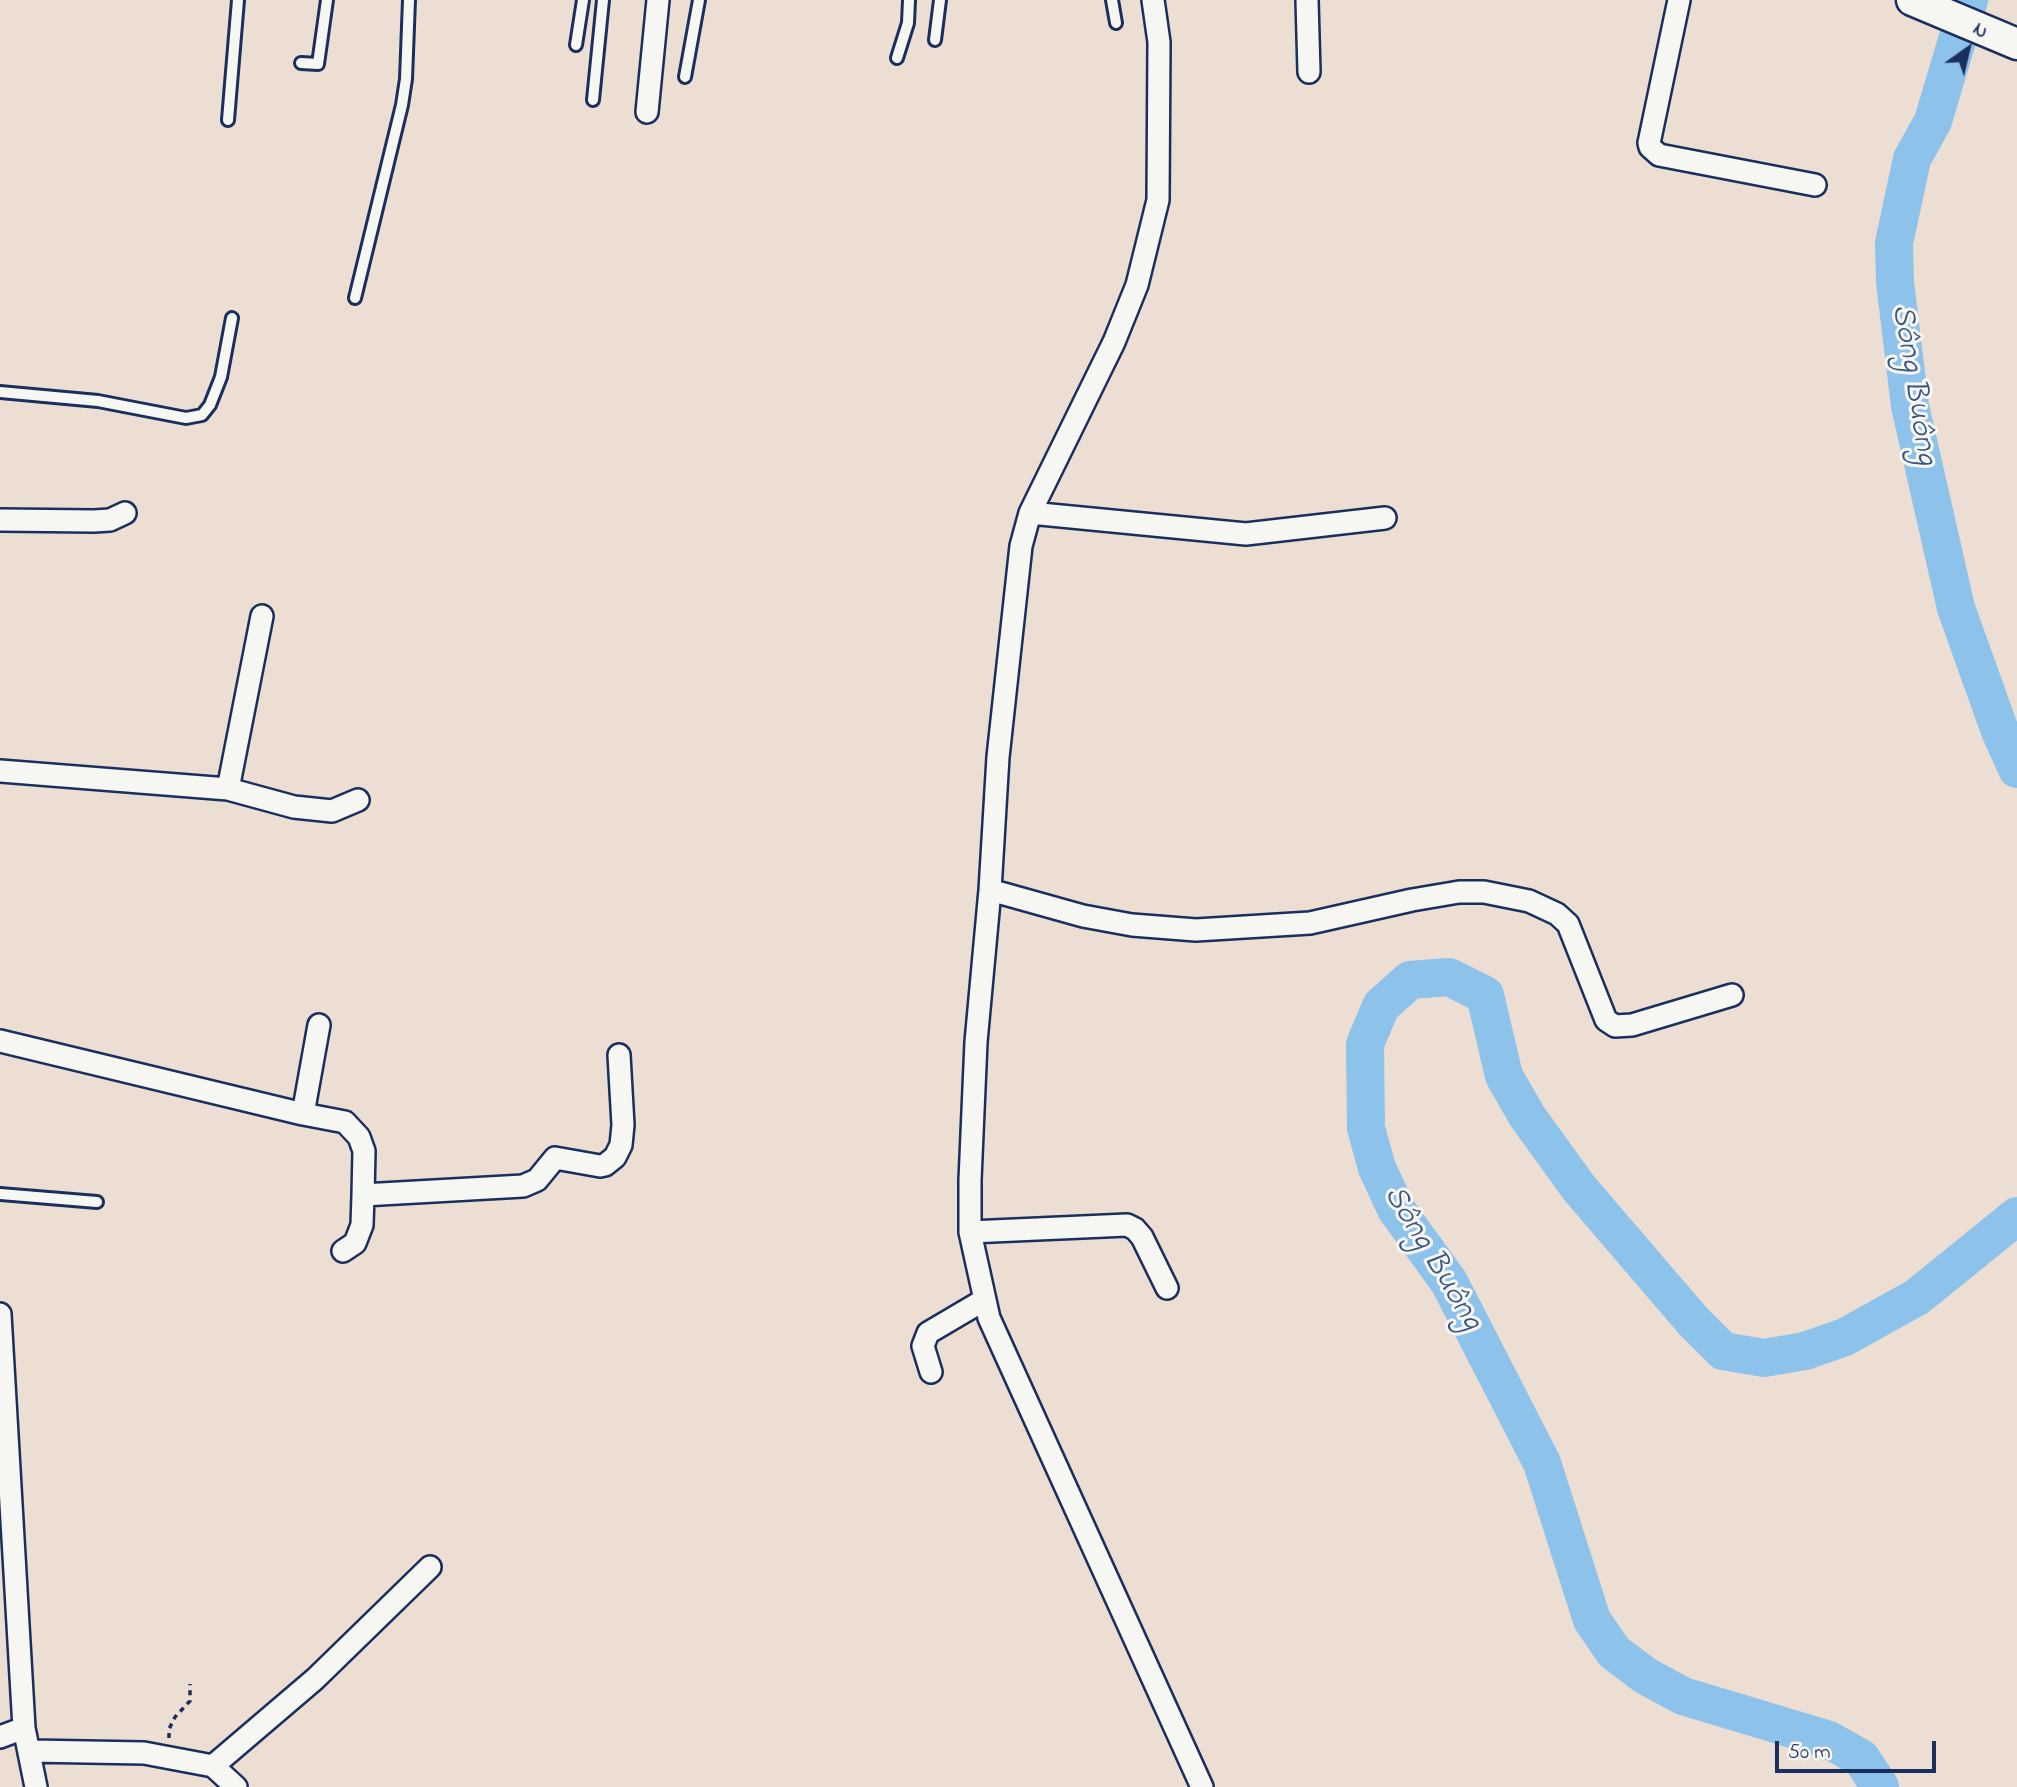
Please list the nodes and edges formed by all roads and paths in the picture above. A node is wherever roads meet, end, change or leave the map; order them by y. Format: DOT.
graph roads {
  1 [pos="238,0"];
  2 [pos="327,0"];
  3 [pos="409,0"];
  4 [pos="583,0"];
  5 [pos="603,0"];
  6 [pos="658,0"];
  7 [pos="699,0"];
  8 [pos="909,0"];
  9 [pos="940,0"];
  10 [pos="1112,0"];
  11 [pos="1153,0"];
  12 [pos="1307,0"];
  13 [pos="1679,0"];
  14 [pos="1912,0"];
  15 [pos="1116,23"];
  16 [pos="935,40"];
  17 [pos="2017,44"];
  18 [pos="576,45"];
  19 [pos="897,58"];
  20 [pos="301,63"];
  21 [pos="318,64"];
  22 [pos="331,68"];
  23 [pos="1309,72"];
  24 [pos="685,77"];
  25 [pos="593,100"];
  26 [pos="647,112"];
  27 [pos="228,120"];
  28 [pos="1815,185"];
  29 [pos="355,298"];
  30 [pos="232,318"];
  31 [pos="0,392"];
  32 [pos="125,513"];
  33 [pos="1030,513"];
  34 [pos="1385,518"];
  35 [pos="0,520"];
  36 [pos="262,616"];
  37 [pos="0,771"];
  38 [pos="228,789"];
  39 [pos="358,800"];
  40 [pos="990,890"];
  41 [pos="1732,995"];
  42 [pos="319,1025"];
  43 [pos="0,1041"];
  44 [pos="619,1055"];
  45 [pos="303,1114"];
  46 [pos="0,1194"];
  47 [pos="363,1195"];
  48 [pos="97,1202"];
  49 [pos="970,1232"];
  50 [pos="343,1251"];
  51 [pos="1167,1287"];
  52 [pos="984,1300"];
  53 [pos="0,1314"];
  54 [pos="931,1372"];
  55 [pos="430,1567"];
  56 [pos="190,1684"];
  57 [pos="24,1728"];
  58 [pos="0,1737"];
  59 [pos="30,1751"];
  60 [pos="167,1757"];
  61 [pos="213,1766"];
  62 [pos="36,1787"];
  63 [pos="236,1787"];
  64 [pos="1202,1787"];
  1 -- 27 [label="lane"];
  2 -- 21 [label="lane"];
  3 -- 29 [label="lane"];
  4 -- 18 [label="lane"];
  5 -- 25 [label="lane"];
  6 -- 26 [label="street"];
  7 -- 24 [label="lane"];
  8 -- 19 [label="lane"];
  9 -- 16 [label="lane"];
  10 -- 15 [label="lane"];
  11 -- 33 [label="street"];
  12 -- 23 [label="street"];
  13 -- 28 [label="street"];
  14 -- 17 [label="main road"];
  20 -- 21 [label="lane"];
  21 -- 22 [label="lane"];
  30 -- 31 [label="lane"];
  32 -- 35 [label="street"];
  33 -- 34 [label="street"];
  33 -- 40 [label="street"];
  36 -- 38 [label="street"];
  37 -- 38 [label="street"];
  38 -- 39 [label="street"];
  40 -- 41 [label="street"];
  40 -- 49 [label="street"];
  42 -- 45 [label="street"];
  43 -- 45 [label="street"];
  44 -- 47 [label="street"];
  45 -- 47 [label="street"];
  46 -- 48 [label="lane"];
  47 -- 50 [label="street"];
  49 -- 51 [label="street"];
  49 -- 52 [label="street"];
  52 -- 54 [label="street"];
  52 -- 64 [label="street"];
  53 -- 57 [label="street"];
  55 -- 61 [label="street"];
  56 -- 60 [label="path"];
  57 -- 58 [label="street"];
  57 -- 59 [label="street"];
  59 -- 60 [label="street"];
  59 -- 62 [label="street"];
  60 -- 61 [label="street"];
  61 -- 63 [label="street"];
}
